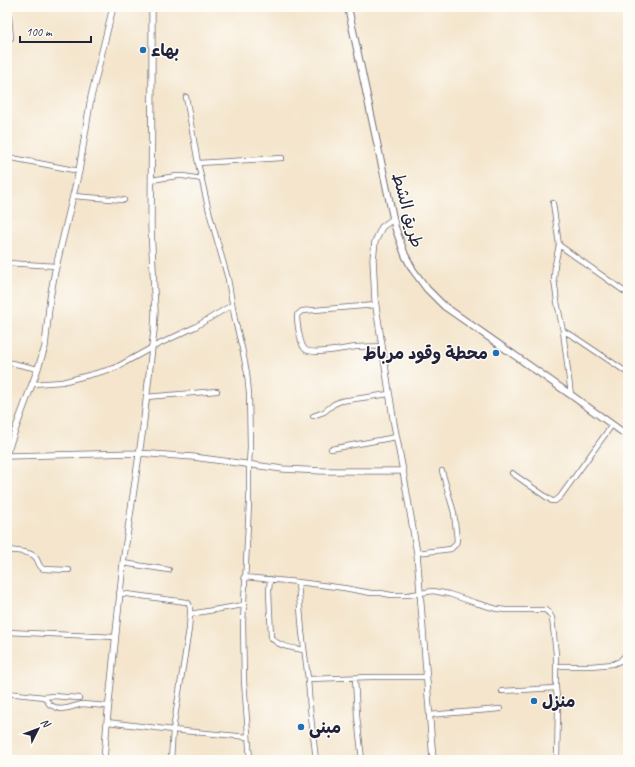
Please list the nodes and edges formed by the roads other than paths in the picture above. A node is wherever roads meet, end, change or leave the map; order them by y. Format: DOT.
graph roads {
  1 [pos="8,7"];
  2 [pos="113,7"];
  3 [pos="152,7"];
  4 [pos="348,7"];
  5 [pos="11,38"];
  6 [pos="186,97"];
  7 [pos="7,157"];
  8 [pos="282,158"];
  9 [pos="198,163"];
  10 [pos="79,171"];
  11 [pos="151,180"];
  12 [pos="202,180"];
  13 [pos="74,196"];
  14 [pos="124,200"];
  15 [pos="553,203"];
  16 [pos="394,219"];
  17 [pos="559,245"];
  18 [pos="7,263"];
  19 [pos="56,266"];
  20 [pos="628,294"];
  21 [pos="232,305"];
  22 [pos="376,305"];
  23 [pos="563,330"];
  24 [pos="382,346"];
  25 [pos="153,347"];
  26 [pos="7,362"];
  27 [pos="38,369"];
  28 [pos="628,373"];
  29 [pos="32,384"];
  30 [pos="217,391"];
  31 [pos="389,394"];
  32 [pos="572,395"];
  33 [pos="146,397"];
  34 [pos="312,416"];
  35 [pos="612,425"];
  36 [pos="396,436"];
  37 [pos="628,436"];
  38 [pos="331,449"];
  39 [pos="7,452"];
  40 [pos="138,454"];
  41 [pos="7,456"];
  42 [pos="249,464"];
  43 [pos="403,471"];
  44 [pos="442,471"];
  45 [pos="512,473"];
  46 [pos="7,550"];
  47 [pos="417,553"];
  48 [pos="123,563"];
  49 [pos="68,570"];
  50 [pos="170,570"];
  51 [pos="244,577"];
  52 [pos="270,579"];
  53 [pos="298,582"];
  54 [pos="119,592"];
  55 [pos="420,593"];
  56 [pos="243,605"];
  57 [pos="190,614"];
  58 [pos="7,632"];
  59 [pos="115,637"];
  60 [pos="304,650"];
  61 [pos="628,652"];
  62 [pos="556,666"];
  63 [pos="426,677"];
  64 [pos="355,678"];
  65 [pos="308,679"];
  66 [pos="556,688"];
  67 [pos="502,691"];
  68 [pos="7,693"];
  69 [pos="44,697"];
  70 [pos="79,698"];
  71 [pos="108,706"];
  72 [pos="500,709"];
  73 [pos="429,715"];
  74 [pos="107,722"];
  75 [pos="173,730"];
  76 [pos="248,737"];
  77 [pos="104,760"];
  78 [pos="171,760"];
  79 [pos="250,760"];
  80 [pos="316,760"];
  81 [pos="362,760"];
  82 [pos="433,760"];
  83 [pos="557,760"];
  1 -- 5 [label="street"];
  2 -- 10 [label="street"];
  3 -- 11 [label="street"];
  4 -- 16 [label="main road, طريق الشط"];
  6 -- 9 [label="street"];
  7 -- 10 [label="street"];
  8 -- 9 [label="street"];
  9 -- 12 [label="street"];
  10 -- 13 [label="street"];
  11 -- 12 [label="street"];
  11 -- 25 [label="street"];
  12 -- 21 [label="street"];
  13 -- 14 [label="street"];
  13 -- 19 [label="street"];
  15 -- 17 [label="street"];
  16 -- 22 [label="street"];
  16 -- 32 [label="main road, طريق الشط"];
  17 -- 20 [label="street"];
  17 -- 23 [label="street"];
  18 -- 19 [label="street"];
  19 -- 27 [label="street"];
  21 -- 25 [label="street"];
  21 -- 42 [label="street"];
  22 -- 24 [label="street"];
  22 -- 24 [label="street"];
  23 -- 28 [label="street"];
  23 -- 32 [label="street"];
  24 -- 31 [label="street"];
  25 -- 29 [label="street"];
  25 -- 33 [label="street"];
  26 -- 27 [label="street"];
  27 -- 29 [label="street"];
  29 -- 39 [label="street"];
  30 -- 33 [label="street"];
  31 -- 34 [label="street"];
  31 -- 36 [label="street"];
  32 -- 35 [label="main road, طريق الشط"];
  33 -- 40 [label="street"];
  35 -- 37 [label="main road, طريق الشط"];
  35 -- 45 [label="street"];
  36 -- 38 [label="street"];
  36 -- 43 [label="street"];
  40 -- 41 [label="street"];
  40 -- 42 [label="street"];
  40 -- 48 [label="street"];
  42 -- 43 [label="street"];
  42 -- 51 [label="street"];
  43 -- 47 [label="street"];
  44 -- 47 [label="street"];
  46 -- 49 [label="street"];
  47 -- 55 [label="street"];
  48 -- 50 [label="street"];
  48 -- 54 [label="street"];
  51 -- 52 [label="street"];
  51 -- 56 [label="street"];
  52 -- 53 [label="street"];
  52 -- 60 [label="street"];
  53 -- 55 [label="street"];
  53 -- 60 [label="street"];
  54 -- 57 [label="street"];
  54 -- 59 [label="street"];
  55 -- 62 [label="street"];
  55 -- 63 [label="street"];
  56 -- 57 [label="street"];
  56 -- 76 [label="street"];
  57 -- 75 [label="street"];
  58 -- 59 [label="street"];
  59 -- 71 [label="street"];
  60 -- 65 [label="street"];
  61 -- 62 [label="street"];
  62 -- 66 [label="street"];
  63 -- 64 [label="street"];
  63 -- 73 [label="street"];
  64 -- 65 [label="street"];
  64 -- 81 [label="street"];
  65 -- 80 [label="street"];
  66 -- 67 [label="street"];
  66 -- 83 [label="street"];
  68 -- 69 [label="street"];
  69 -- 70 [label="street"];
  69 -- 71 [label="street"];
  71 -- 74 [label="street"];
  72 -- 73 [label="street"];
  73 -- 82 [label="street"];
  74 -- 75 [label="street"];
  74 -- 77 [label="street"];
  75 -- 76 [label="street"];
  75 -- 78 [label="street"];
  76 -- 79 [label="street"];
}
